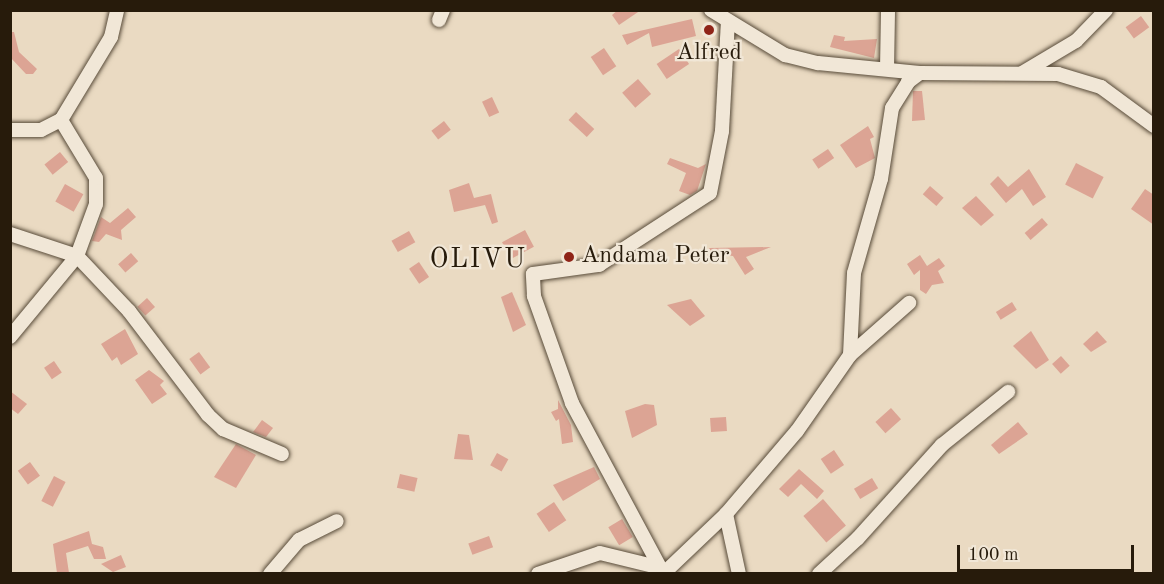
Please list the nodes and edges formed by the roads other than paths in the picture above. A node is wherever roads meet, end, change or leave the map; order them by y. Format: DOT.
graph roads {
  1 [pos="117,10"];
  2 [pos="711,10"];
  3 [pos="888,10"];
  4 [pos="1106,10"];
  5 [pos="728,21"];
  6 [pos="888,69"];
  7 [pos="920,73"];
  8 [pos="1021,74"];
  9 [pos="61,120"];
  10 [pos="1154,126"];
  11 [pos="10,130"];
  12 [pos="10,234"];
  13 [pos="77,256"];
  14 [pos="909,303"];
  15 [pos="10,337"];
  16 [pos="850,355"];
  17 [pos="1008,392"];
  18 [pos="282,454"];
  19 [pos="726,514"];
  20 [pos="337,521"];
  21 [pos="661,571"];
  22 [pos="270,573"];
  23 [pos="538,573"];
  24 [pos="739,573"];
  25 [pos="819,573"];
  1 -- 9 [label="street"];
  2 -- 5 [label="street"];
  3 -- 6 [label="street"];
  4 -- 8 [label="street"];
  5 -- 6 [label="street"];
  5 -- 21 [label="street"];
  6 -- 7 [label="street"];
  7 -- 8 [label="street"];
  7 -- 16 [label="street"];
  8 -- 10 [label="street"];
  9 -- 11 [label="street"];
  9 -- 13 [label="street"];
  12 -- 13 [label="street"];
  13 -- 15 [label="street"];
  13 -- 18 [label="street"];
  14 -- 16 [label="street"];
  16 -- 19 [label="street"];
  17 -- 25 [label="street"];
  19 -- 21 [label="street"];
  19 -- 24 [label="street"];
  20 -- 22 [label="street"];
  21 -- 23 [label="street"];
}
